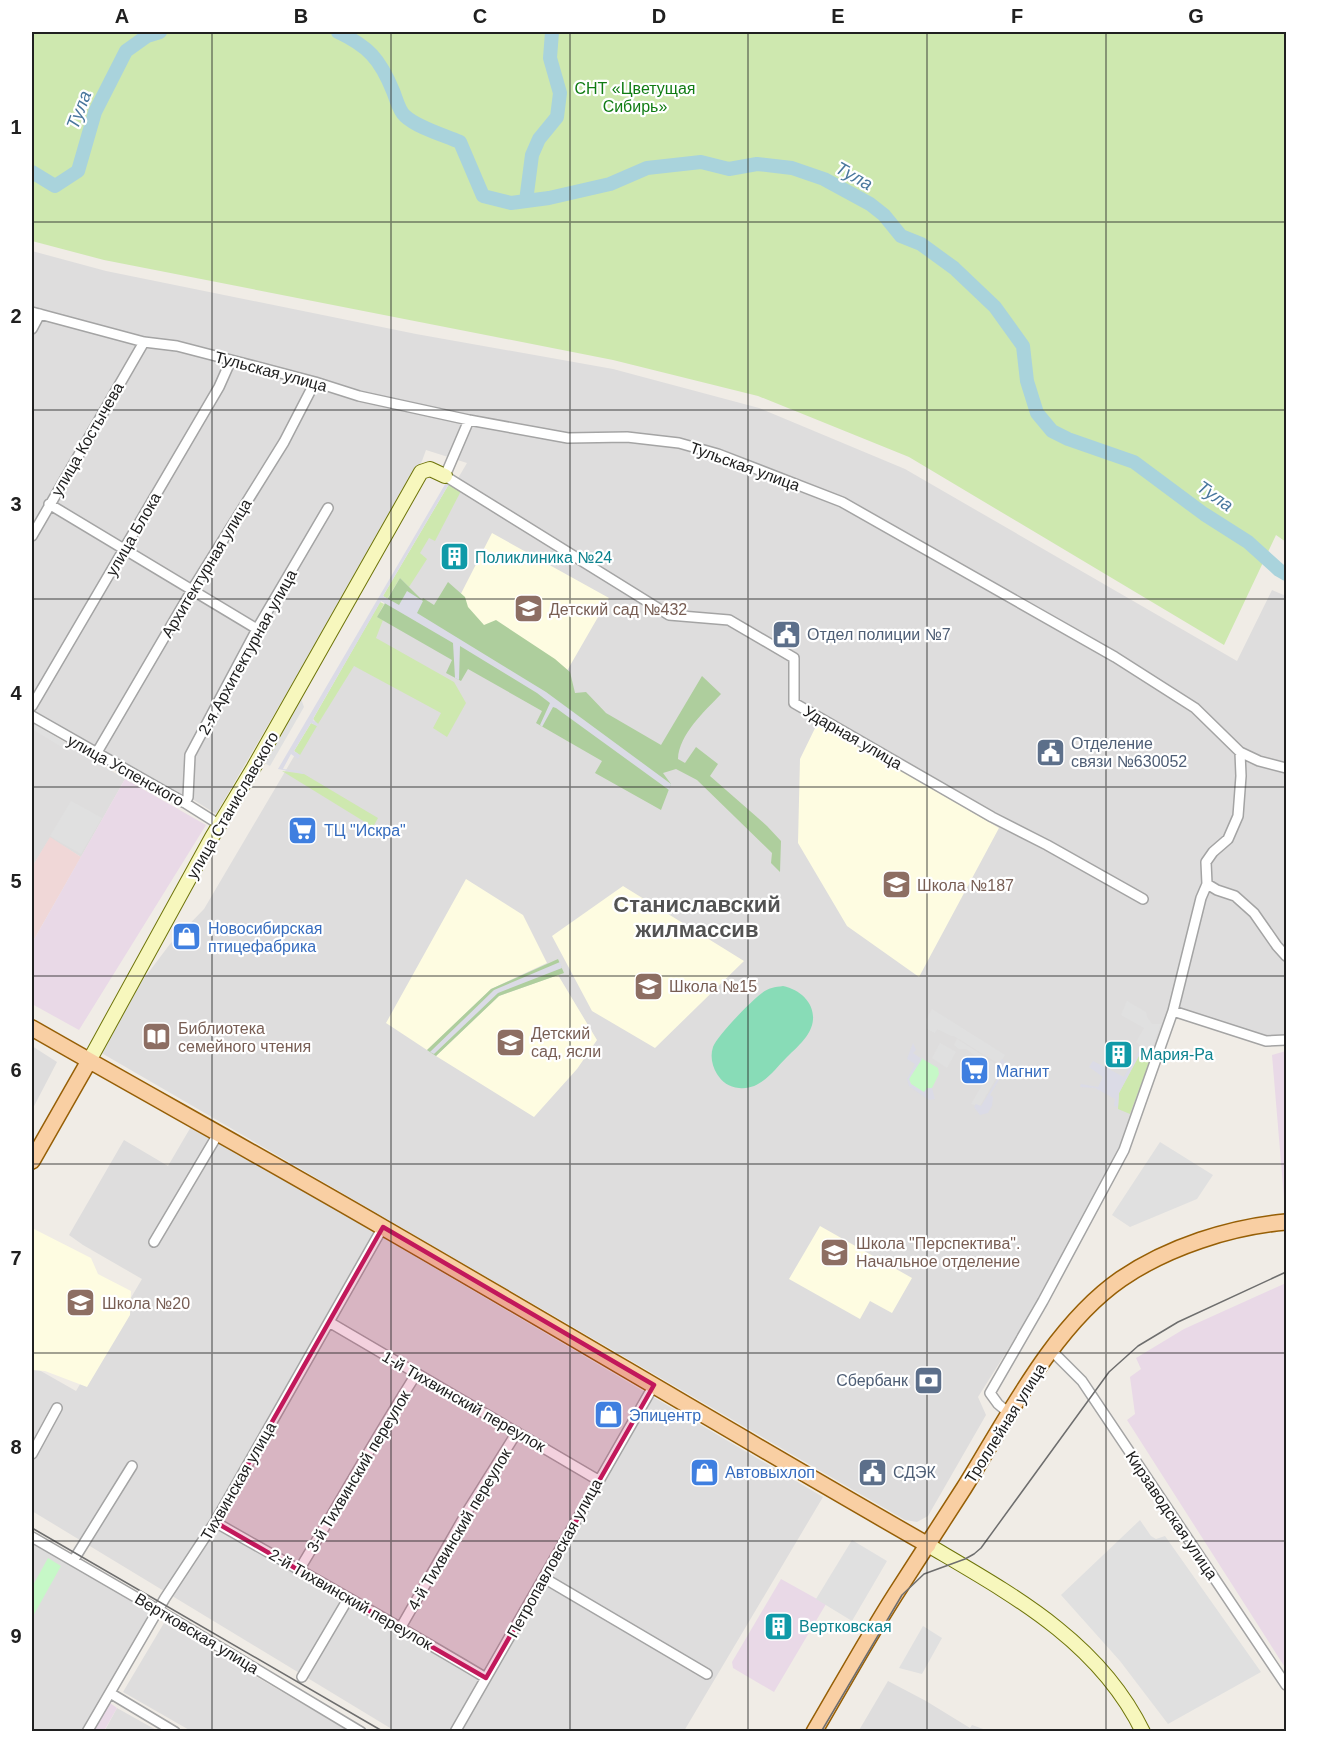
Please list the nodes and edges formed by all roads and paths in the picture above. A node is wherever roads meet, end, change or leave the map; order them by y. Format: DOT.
graph roads {
  1 [pos="36,313"];
  2 [pos="32,329"];
  3 [pos="144,342"];
  4 [pos="231,360"];
  5 [pos="315,382"];
  6 [pos="469,420"];
  7 [pos="445,476"];
  8 [pos="49,504"];
  9 [pos="328,508"];
  10 [pos="32,536"];
  11 [pos="124,549"];
  12 [pos="192,590"];
  13 [pos="257,630"];
  14 [pos="32,706"];
  15 [pos="32,717"];
  16 [pos="1240,752"];
  17 [pos="96,754"];
  18 [pos="1287,768"];
  19 [pos="185,803"];
  20 [pos="220,825"];
  21 [pos="1207,884"];
  22 [pos="1143,899"];
  23 [pos="1287,956"];
  24 [pos="1173,1011"];
  25 [pos="32,1028"];
  26 [pos="1287,1040"];
  27 [pos="89,1061"];
  28 [pos="218,1134"];
  29 [pos="32,1161"];
  30 [pos="1287,1222"];
  31 [pos="382,1227"];
  32 [pos="154,1242"];
  33 [pos="329,1322"];
  34 [pos="1052,1350"];
  35 [pos="417,1373"];
  36 [pos="654,1385"];
  37 [pos="57,1408"];
  38 [pos="1010,1413"];
  39 [pos="517,1432"];
  40 [pos="32,1454"];
  41 [pos="132,1466"];
  42 [pos="598,1480"];
  43 [pos="215,1522"];
  44 [pos="32,1537"];
  45 [pos="928,1545"];
  46 [pos="73,1561"];
  47 [pos="299,1570"];
  48 [pos="544,1578"];
  49 [pos="348,1599"];
  50 [pos="158,1610"];
  51 [pos="400,1627"];
  52 [pos="707,1674"];
  53 [pos="302,1677"];
  54 [pos="486,1678"];
  55 [pos="1287,1685"];
  56 [pos="110,1694"];
  57 [pos="87,1731"];
  58 [pos="175,1731"];
  59 [pos="361,1731"];
  60 [pos="455,1731"];
  61 [pos="814,1731"];
  62 [pos="1143,1731"];
  1 -- 2 [label="street"];
  1 -- 3 [label="street, Тульская улица"];
  3 -- 4 [label="street, Тульская улица"];
  3 -- 8 [label="street, улица Костычева"];
  4 -- 5 [label="street, Тульская улица"];
  4 -- 11 [label="street, улица Блока"];
  5 -- 6 [label="street, Тульская улица"];
  5 -- 12 [label="street, Архитектурная улица"];
  6 -- 7 [label="street"];
  6 -- 16 [label="street, Тульская улица"];
  7 -- 20 [label="street, улица Станиславского"];
  7 -- 22 [label="street, Ударная улица"];
  8 -- 10 [label="street, улица Костычева"];
  8 -- 11 [label="street"];
  9 -- 13 [label="street, 2-я Архитектурная улица"];
  11 -- 12 [label="street"];
  11 -- 14 [label="street, улица Блока"];
  12 -- 13 [label="street"];
  12 -- 17 [label="street, Архитектурная улица"];
  13 -- 19 [label="street, 2-я Архитектурная улица"];
  15 -- 17 [label="street, улица Успенского"];
  16 -- 18 [label="street, Тульская улица"];
  16 -- 21 [label="street"];
  17 -- 19 [label="street, улица Успенского"];
  19 -- 20 [label="street, улица Успенского"];
  20 -- 27 [label="street, улица Станиславского"];
  21 -- 23 [label="street"];
  21 -- 24 [label="street"];
  24 -- 26 [label="street"];
  24 -- 38 [label="street"];
  25 -- 27 [label="main road"];
  27 -- 28 [label="main road"];
  27 -- 29 [label="main road, улица Станиславского"];
  28 -- 31 [label="main road"];
  28 -- 32 [label="street"];
  30 -- 34 [label="main road, Троллейная улица"];
  31 -- 33 [label="street, Тихвинская улица"];
  31 -- 36 [label="main road"];
  33 -- 35 [label="street, 1-й Тихвинский переулок"];
  33 -- 43 [label="street, Тихвинская улица"];
  34 -- 38 [label="main road, Троллейная улица"];
  34 -- 55 [label="street, Кирзаводская улица"];
  35 -- 39 [label="street, 1-й Тихвинский переулок"];
  35 -- 47 [label="street, 3-й Тихвинский переулок"];
  36 -- 42 [label="street, Петропавловская улица"];
  36 -- 45 [label="main road"];
  37 -- 40 [label="street"];
  38 -- 45 [label="main road, Троллейная улица"];
  39 -- 42 [label="street, 1-й Тихвинский переулок"];
  39 -- 51 [label="street, 4-й Тихвинский переулок"];
  41 -- 46 [label="street"];
  42 -- 48 [label="street, Петропавловская улица"];
  43 -- 47 [label="street, 2-й Тихвинский переулок"];
  43 -- 50 [label="street, Тихвинская улица"];
  44 -- 46 [label="street, Вертковская улица"];
  45 -- 61 [label="main road, Троллейная улица"];
  45 -- 62 [label="street"];
  46 -- 50 [label="street, Вертковская улица"];
  47 -- 49 [label="street, 2-й Тихвинский переулок"];
  48 -- 52 [label="street"];
  48 -- 54 [label="street, Петропавловская улица"];
  49 -- 51 [label="street, 2-й Тихвинский переулок"];
  49 -- 53 [label="street"];
  50 -- 56 [label="street, Тихвинская улица"];
  50 -- 59 [label="street, Вертковская улица"];
  51 -- 54 [label="street, 2-й Тихвинский переулок"];
  54 -- 60 [label="street, Петропавловская улица"];
  56 -- 57 [label="street, Тихвинская улица"];
  56 -- 58 [label="street"];
}
